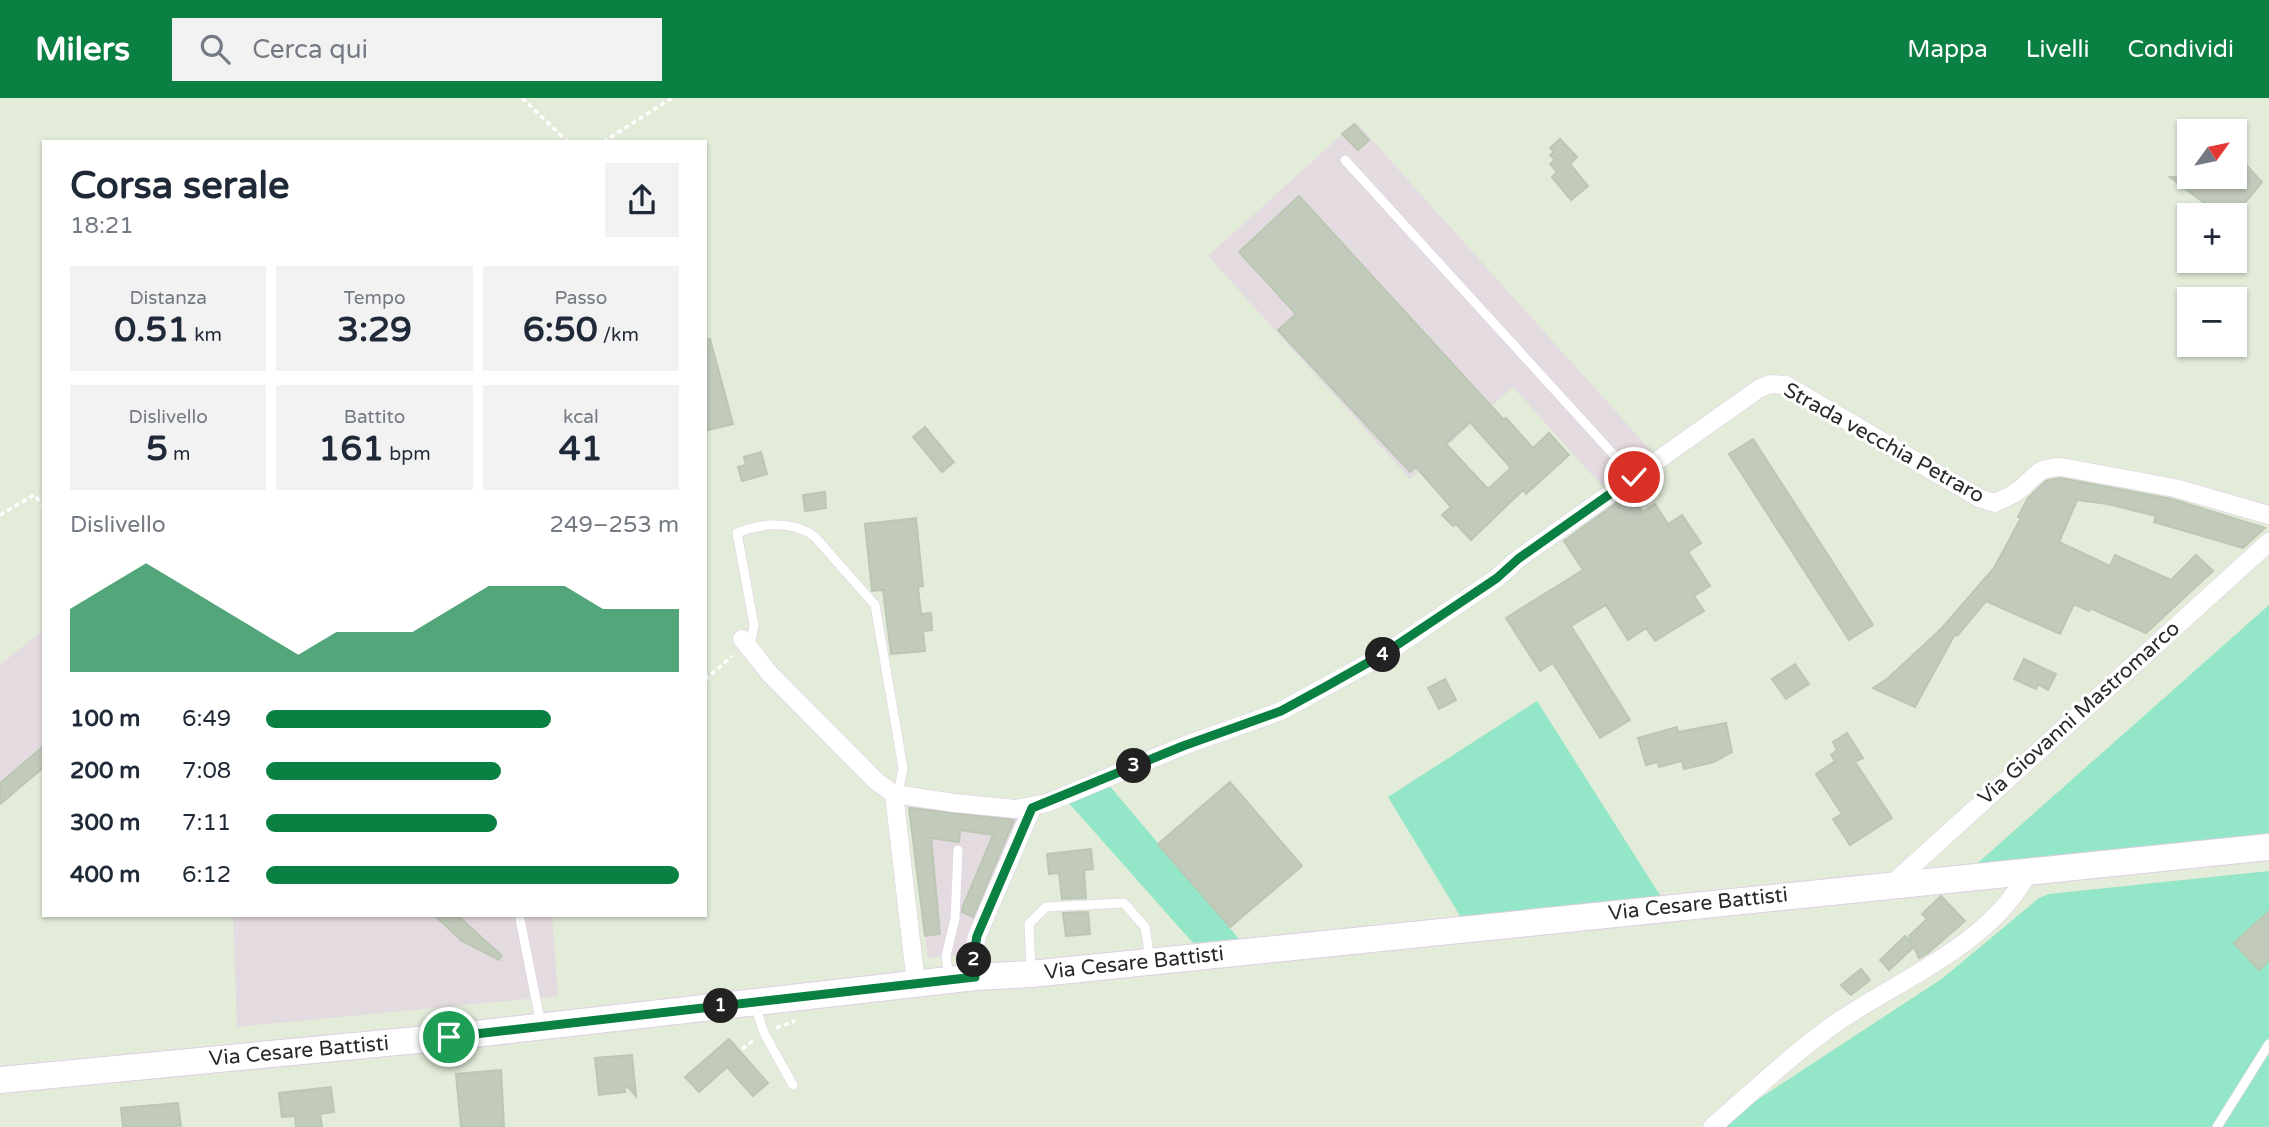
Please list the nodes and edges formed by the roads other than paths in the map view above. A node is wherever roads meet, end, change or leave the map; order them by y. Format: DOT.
graph roads {
  1 [pos="1345,160"];
  2 [pos="1634,477"];
  3 [pos="2269,515"];
  4 [pos="2269,542"];
  5 [pos="746,644"];
  6 [pos="894,794"];
  7 [pos="1032,808"];
  8 [pos="2269,847"];
  9 [pos="958,850"];
  10 [pos="2029,871"];
  11 [pos="1890,886"];
  12 [pos="520,919"];
  13 [pos="1150,961"];
  14 [pos="1031,974"];
  15 [pos="975,977"];
  16 [pos="949,980"];
  17 [pos="916,984"];
  18 [pos="754,1002"];
  19 [pos="541,1027"];
  20 [pos="2269,1044"];
  21 [pos="0,1080"];
  22 [pos="793,1085"];
  23 [pos="1712,1127"];
  24 [pos="2217,1127"];
  1 -- 2 [label="lane"];
  2 -- 3 [label="street, Strada vecchia Petraro"];
  2 -- 7 [label="street, Strada vecchia Petraro"];
  4 -- 11 [label="street, Via Giovanni Mastromarco"];
  5 -- 6 [label="street"];
  5 -- 6 [label="lane"];
  6 -- 7 [label="street, Strada vecchia Petraro"];
  6 -- 17 [label="street"];
  7 -- 15 [label="street"];
  8 -- 10 [label="street, Via Cesare Battisti"];
  9 -- 16 [label="lane"];
  10 -- 11 [label="street, Via Cesare Battisti"];
  10 -- 23 [label="street"];
  11 -- 13 [label="street, Via Cesare Battisti"];
  12 -- 19 [label="lane"];
  13 -- 14 [label="street, Via Cesare Battisti"];
  13 -- 14 [label="lane"];
  14 -- 15 [label="street, Via Cesare Battisti"];
  15 -- 16 [label="street, Via Cesare Battisti"];
  16 -- 17 [label="street, Via Cesare Battisti"];
  17 -- 18 [label="street, Via Cesare Battisti"];
  18 -- 19 [label="street, Via Cesare Battisti"];
  18 -- 22 [label="lane"];
  19 -- 21 [label="street, Via Cesare Battisti"];
  20 -- 24 [label="lane"];
}
